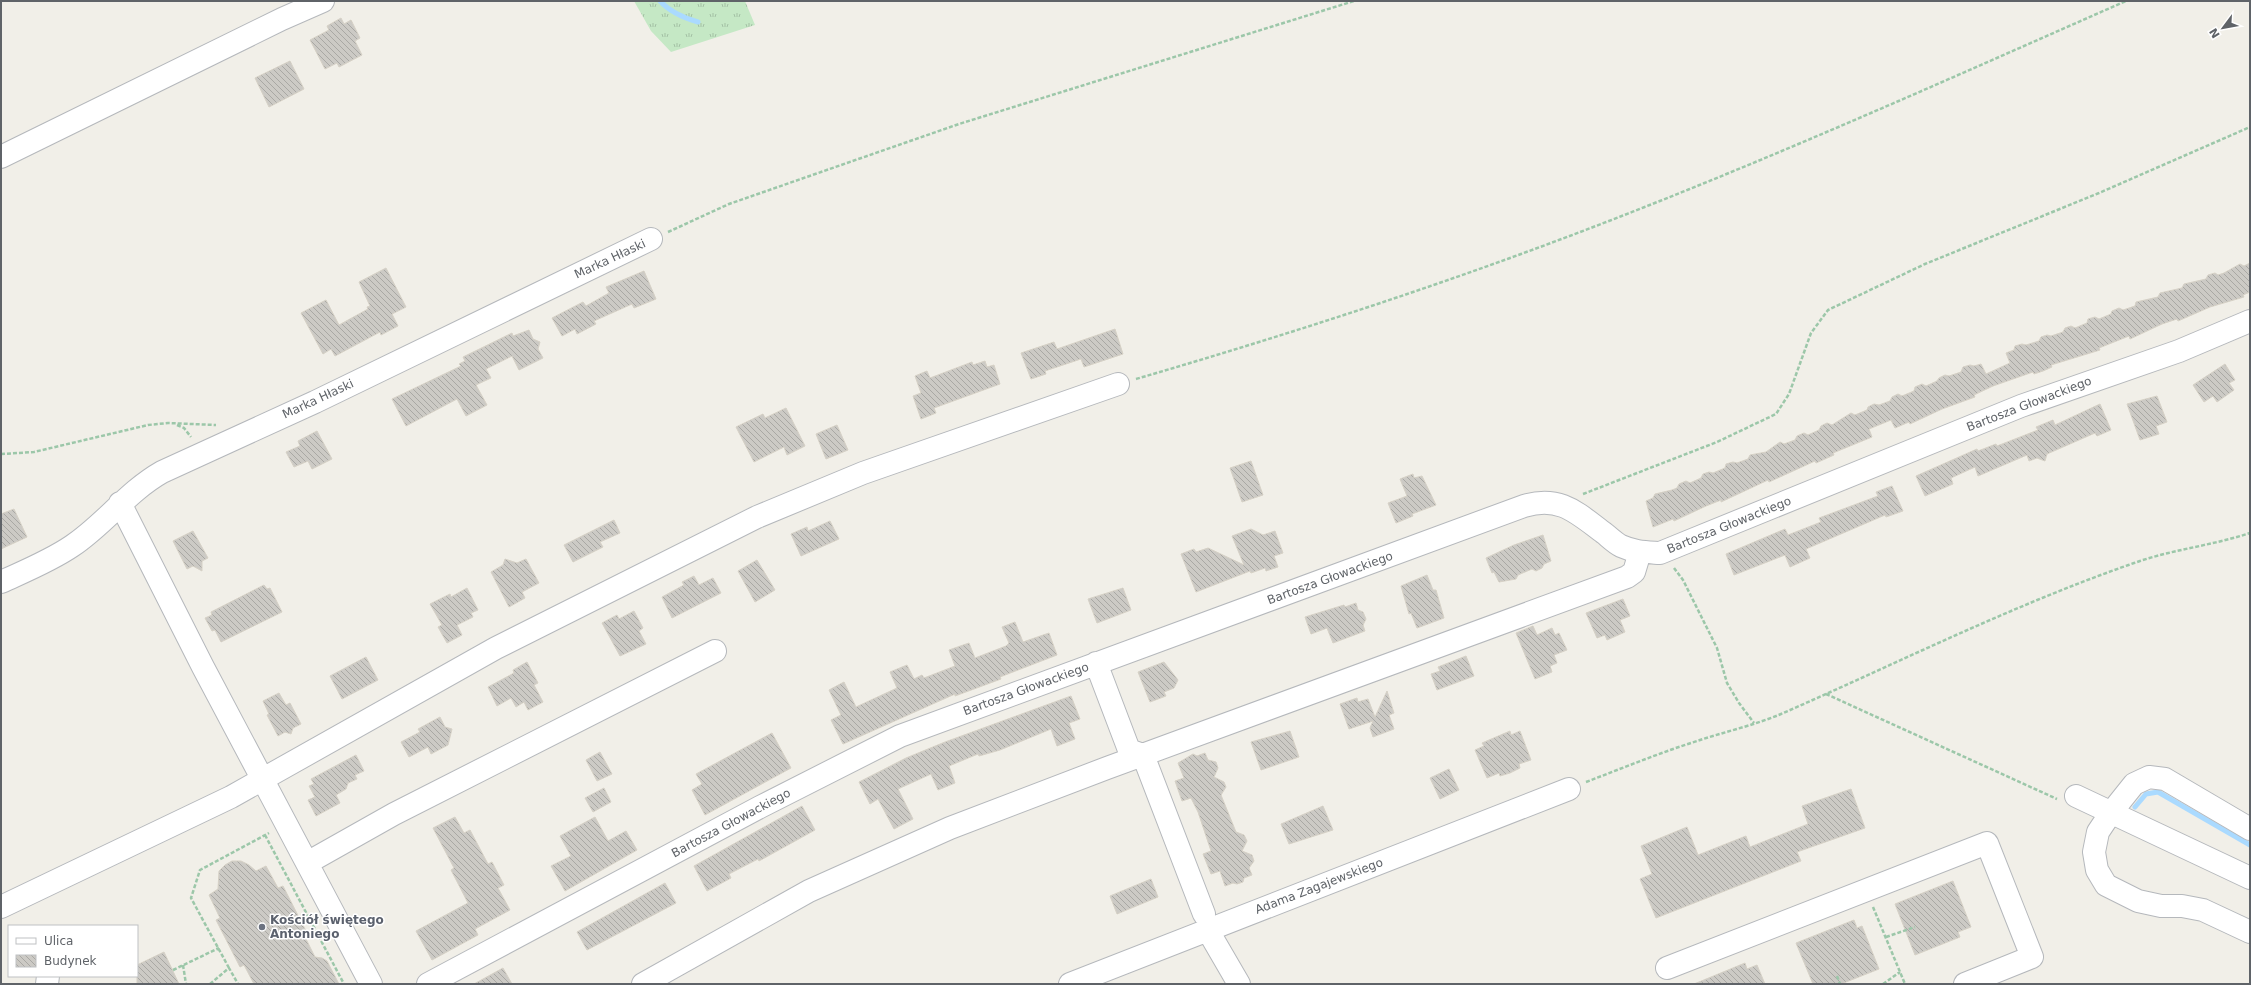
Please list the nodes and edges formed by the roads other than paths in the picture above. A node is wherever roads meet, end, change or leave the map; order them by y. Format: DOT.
graph roads {
  1 [pos="323,1"];
  2 [pos="1,157"];
  3 [pos="652,239"];
  4 [pos="2250,321"];
  5 [pos="1118,384"];
  6 [pos="120,503"];
  7 [pos="1650,553"];
  8 [pos="1,582"];
  9 [pos="715,651"];
  10 [pos="1096,663"];
  11 [pos="1143,755"];
  12 [pos="263,780"];
  13 [pos="1568,783"];
  14 [pos="2069,799"];
  15 [pos="2110,814"];
  16 [pos="2250,829"];
  17 [pos="307,863"];
  18 [pos="2250,878"];
  19 [pos="1,907"];
  20 [pos="1206,922"];
  21 [pos="2250,932"];
  22 [pos="1117,948"];
  23 [pos="1666,968"];
  24 [pos="371,984"];
  25 [pos="428,984"];
  26 [pos="643,984"];
  27 [pos="1070,984"];
  28 [pos="1239,984"];
  29 [pos="1965,984"];
  1 -- 2 [label="street"];
  3 -- 6 [label="street, Marka Hłaski"];
  4 -- 7 [label="street, Bartosza Głowackiego"];
  5 -- 12 [label="street"];
  6 -- 8 [label="street, Marka Hłaski"];
  6 -- 12 [label="street"];
  7 -- 10 [label="street, Bartosza Głowackiego"];
  7 -- 11 [label="street"];
  9 -- 17 [label="street"];
  10 -- 11 [label="street"];
  10 -- 25 [label="street, Bartosza Głowackiego"];
  11 -- 20 [label="street"];
  11 -- 26 [label="street"];
  12 -- 17 [label="street"];
  12 -- 19 [label="street"];
  13 -- 20 [label="street, Adama Zagajewskiego"];
  14 -- 15 [label="street"];
  15 -- 16 [label="street"];
  15 -- 18 [label="street"];
  15 -- 21 [label="street"];
  17 -- 24 [label="street"];
  20 -- 22 [label="street"];
  20 -- 27 [label="street, Adama Zagajewskiego"];
  20 -- 28 [label="street"];
  23 -- 29 [label="street"];
}
